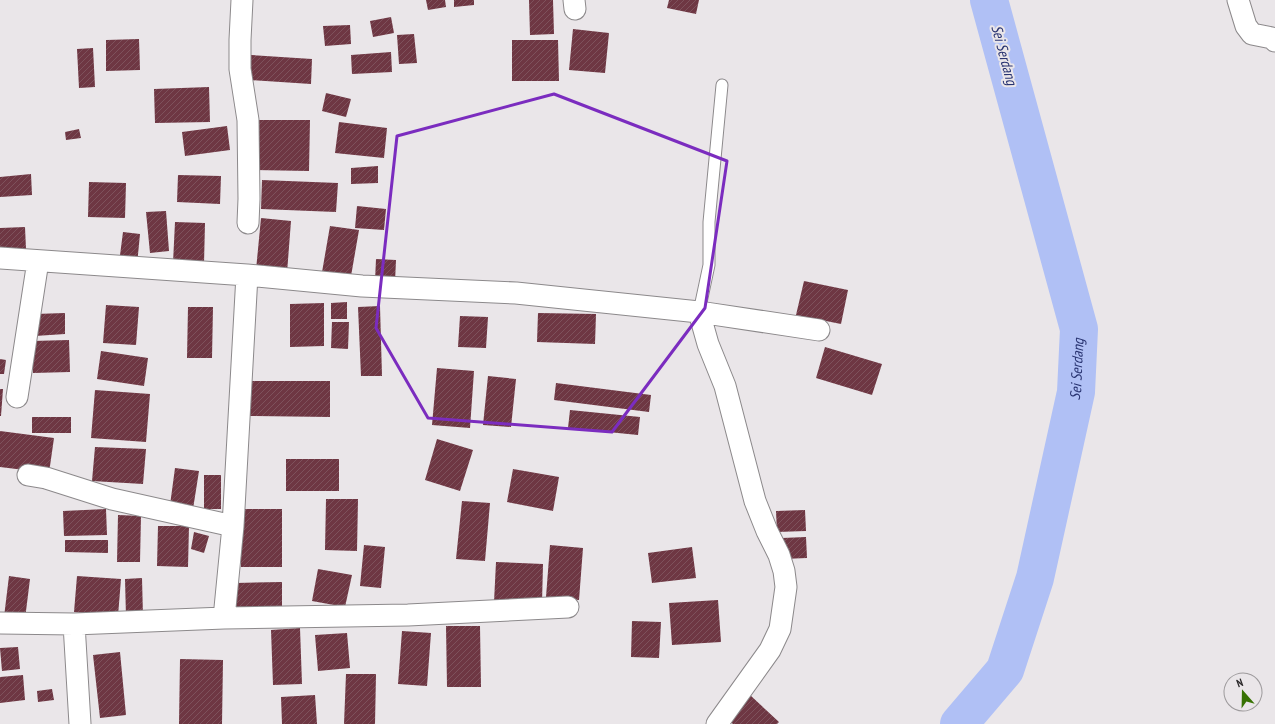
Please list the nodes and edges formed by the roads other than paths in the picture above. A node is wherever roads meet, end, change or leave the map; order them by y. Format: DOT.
graph roads {
  1 [pos="242,0"];
  2 [pos="1238,0"];
  3 [pos="1275,41"];
  4 [pos="722,84"];
  5 [pos="248,223"];
  6 [pos="0,258"];
  7 [pos="38,261"];
  8 [pos="247,275"];
  9 [pos="699,312"];
  10 [pos="819,330"];
  11 [pos="17,397"];
  12 [pos="28,475"];
  13 [pos="233,526"];
  14 [pos="568,607"];
  15 [pos="224,618"];
  16 [pos="0,623"];
  17 [pos="74,624"];
  18 [pos="80,724"];
  19 [pos="717,724"];
  1 -- 5 [label="street"];
  2 -- 3 [label="street"];
  4 -- 9 [label="lane"];
  6 -- 7 [label="street"];
  7 -- 8 [label="street"];
  7 -- 11 [label="street"];
  8 -- 9 [label="street"];
  8 -- 13 [label="street"];
  9 -- 10 [label="street"];
  9 -- 19 [label="street"];
  12 -- 13 [label="street"];
  13 -- 15 [label="street"];
  14 -- 15 [label="street"];
  15 -- 17 [label="street"];
  16 -- 17 [label="street"];
  17 -- 18 [label="street"];
}
